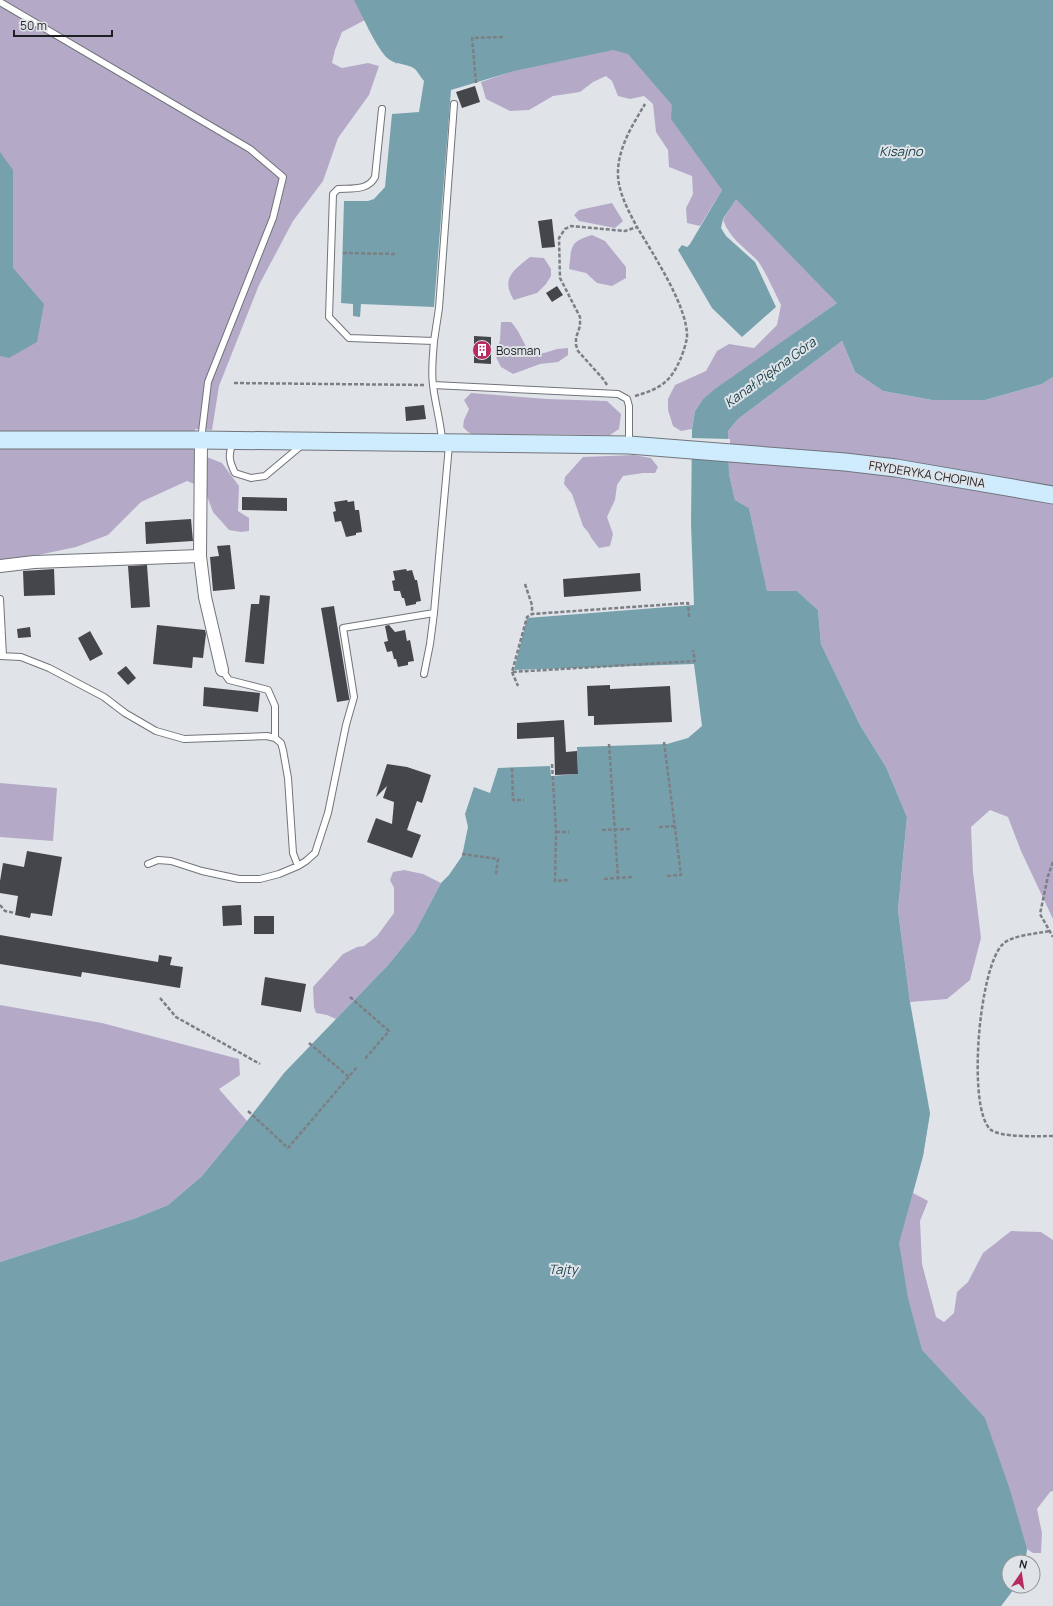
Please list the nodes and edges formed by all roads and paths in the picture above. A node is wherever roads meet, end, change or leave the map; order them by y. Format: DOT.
graph roads {
  1 [pos="0,2"];
  2 [pos="505,37"];
  3 [pos="476,83"];
  4 [pos="454,104"];
  5 [pos="645,104"];
  6 [pos="382,109"];
  7 [pos="637,227"];
  8 [pos="343,253"];
  9 [pos="396,254"];
  10 [pos="434,341"];
  11 [pos="234,383"];
  12 [pos="433,385"];
  13 [pos="608,394"];
  14 [pos="627,399"];
  15 [pos="0,440"];
  16 [pos="201,440"];
  17 [pos="233,441"];
  18 [pos="306,441"];
  19 [pos="446,442"];
  20 [pos="629,445"];
  21 [pos="1053,495"];
  22 [pos="200,556"];
  23 [pos="0,566"];
  24 [pos="525,584"];
  25 [pos="0,599"];
  26 [pos="434,613"];
  27 [pos="532,614"];
  28 [pos="689,617"];
  29 [pos="693,650"];
  30 [pos="2,656"];
  31 [pos="222,670"];
  32 [pos="512,672"];
  33 [pos="424,674"];
  34 [pos="518,686"];
  35 [pos="275,738"];
  36 [pos="664,742"];
  37 [pos="609,744"];
  38 [pos="552,764"];
  39 [pos="512,768"];
  40 [pos="524,800"];
  41 [pos="675,826"];
  42 [pos="659,827"];
  43 [pos="632,829"];
  44 [pos="602,830"];
  45 [pos="616,830"];
  46 [pos="556,832"];
  47 [pos="569,832"];
  48 [pos="462,854"];
  49 [pos="1053,862"];
  50 [pos="148,864"];
  51 [pos="298,866"];
  52 [pos="496,874"];
  53 [pos="667,876"];
  54 [pos="633,877"];
  55 [pos="618,878"];
  56 [pos="604,879"];
  57 [pos="569,880"];
  58 [pos="0,905"];
  59 [pos="15,912"];
  60 [pos="1049,931"];
  61 [pos="1053,937"];
  62 [pos="350,997"];
  63 [pos="160,998"];
  64 [pos="309,1043"];
  65 [pos="364,1060"];
  66 [pos="260,1064"];
  67 [pos="357,1067"];
  68 [pos="349,1077"];
  69 [pos="248,1111"];
  70 [pos="1053,1136"];
  1 -- 16 [label="lane"];
  2 -- 3 [label="path"];
  4 -- 10 [label="lane"];
  5 -- 7 [label="path"];
  6 -- 10 [label="lane"];
  7 -- 13 [label="path"];
  7 -- 14 [label="path"];
  8 -- 9 [label="path"];
  10 -- 12 [label="lane"];
  11 -- 12 [label="path"];
  12 -- 13 [label="lane"];
  12 -- 19 [label="lane"];
  13 -- 14 [label="lane"];
  14 -- 20 [label="lane"];
  15 -- 16 [label="main road, FRYDERYKA CHOPINA"];
  16 -- 17 [label="main road, FRYDERYKA CHOPINA"];
  16 -- 22 [label="street"];
  17 -- 18 [label="main road, FRYDERYKA CHOPINA"];
  17 -- 18 [label="lane"];
  18 -- 19 [label="main road, FRYDERYKA CHOPINA"];
  19 -- 20 [label="main road, FRYDERYKA CHOPINA"];
  19 -- 26 [label="lane"];
  20 -- 21 [label="main road, FRYDERYKA CHOPINA"];
  22 -- 23 [label="street"];
  22 -- 31 [label="street"];
  24 -- 27 [label="path"];
  25 -- 30 [label="lane"];
  26 -- 33 [label="lane"];
  26 -- 51 [label="lane"];
  27 -- 28 [label="path"];
  27 -- 32 [label="path"];
  29 -- 32 [label="path"];
  30 -- 35 [label="lane"];
  31 -- 35 [label="lane"];
  32 -- 34 [label="path"];
  35 -- 51 [label="lane"];
  36 -- 41 [label="path"];
  37 -- 45 [label="path"];
  38 -- 46 [label="path"];
  39 -- 40 [label="path"];
  41 -- 42 [label="path"];
  41 -- 53 [label="path"];
  43 -- 45 [label="path"];
  44 -- 45 [label="path"];
  45 -- 55 [label="path"];
  46 -- 47 [label="path"];
  46 -- 57 [label="path"];
  48 -- 52 [label="path"];
  49 -- 60 [label="path"];
  50 -- 51 [label="lane"];
  54 -- 55 [label="path"];
  55 -- 56 [label="path"];
  58 -- 59 [label="path"];
  60 -- 61 [label="path"];
  60 -- 70 [label="path"];
  62 -- 65 [label="path"];
  63 -- 66 [label="path"];
  64 -- 68 [label="path"];
  67 -- 68 [label="path"];
  68 -- 69 [label="path"];
}
